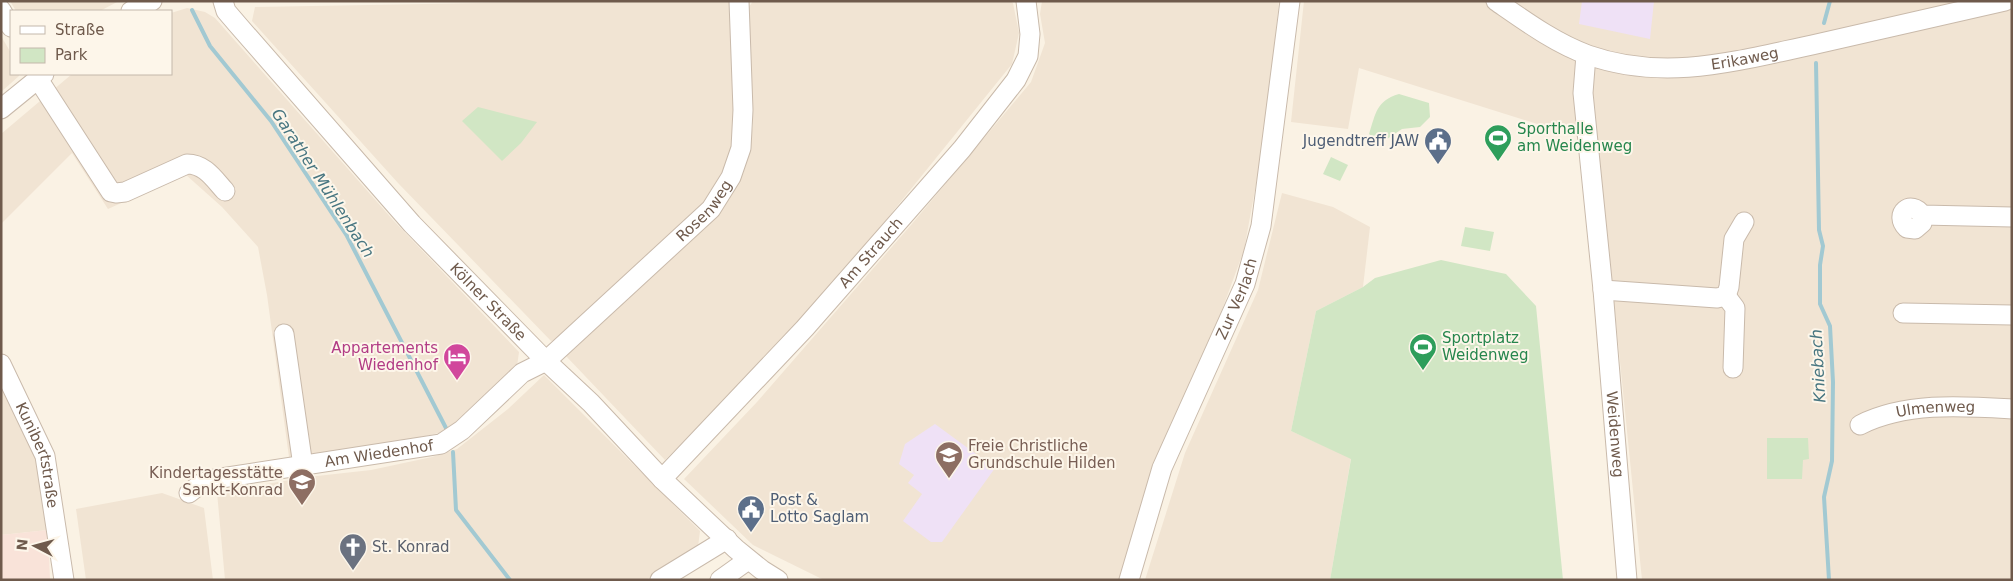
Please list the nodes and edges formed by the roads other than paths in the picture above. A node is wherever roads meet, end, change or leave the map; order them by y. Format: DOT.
graph roads {
  1 [pos="152,1"];
  2 [pos="223,1"];
  3 [pos="739,1"];
  4 [pos="1026,1"];
  5 [pos="1290,1"];
  6 [pos="1496,1"];
  7 [pos="2005,1"];
  8 [pos="1,10"];
  9 [pos="133,10"];
  10 [pos="10,25"];
  11 [pos="1586,55"];
  12 [pos="40,76"];
  13 [pos="1,109"];
  14 [pos="225,191"];
  15 [pos="1922,216"];
  16 [pos="2012,217"];
  17 [pos="1744,222"];
  18 [pos="1603,290"];
  19 [pos="1726,296"];
  20 [pos="1902,313"];
  21 [pos="2012,315"];
  22 [pos="284,334"];
  23 [pos="546,361"];
  24 [pos="1,364"];
  25 [pos="1733,368"];
  26 [pos="2012,409"];
  27 [pos="1860,424"];
  28 [pos="302,466"];
  29 [pos="662,479"];
  30 [pos="189,493"];
  31 [pos="727,539"];
  32 [pos="748,560"];
  33 [pos="64,580"];
  34 [pos="660,580"];
  35 [pos="720,580"];
  36 [pos="778,580"];
  37 [pos="1129,580"];
  38 [pos="1628,580"];
  1 -- 9 [label="street"];
  2 -- 23 [label="street, Kölner Straße"];
  3 -- 23 [label="street, Rosenweg"];
  4 -- 29 [label="street, Am Strauch"];
  5 -- 37 [label="street, Zur Verlach"];
  6 -- 11 [label="street, Erikaweg"];
  7 -- 11 [label="street, Erikaweg"];
  8 -- 10 [label="street"];
  11 -- 18 [label="street, Weidenweg"];
  12 -- 13 [label="street"];
  12 -- 14 [label="street"];
  15 -- 16 [label="street"];
  17 -- 19 [label="street"];
  18 -- 19 [label="street"];
  18 -- 38 [label="street, Weidenweg"];
  19 -- 25 [label="street"];
  20 -- 21 [label="street"];
  22 -- 28 [label="street"];
  23 -- 28 [label="street, Am Wiedenhof"];
  23 -- 29 [label="street, Kölner Straße"];
  24 -- 33 [label="street, Kunibertstraße"];
  26 -- 27 [label="street, Ulmenweg"];
  28 -- 30 [label="street, Am Wiedenhof"];
  29 -- 31 [label="street, Kölner Straße"];
  31 -- 32 [label="street, Kölner Straße"];
  31 -- 34 [label="street"];
  32 -- 35 [label="street"];
  32 -- 36 [label="street, Kölner Straße"];
}
